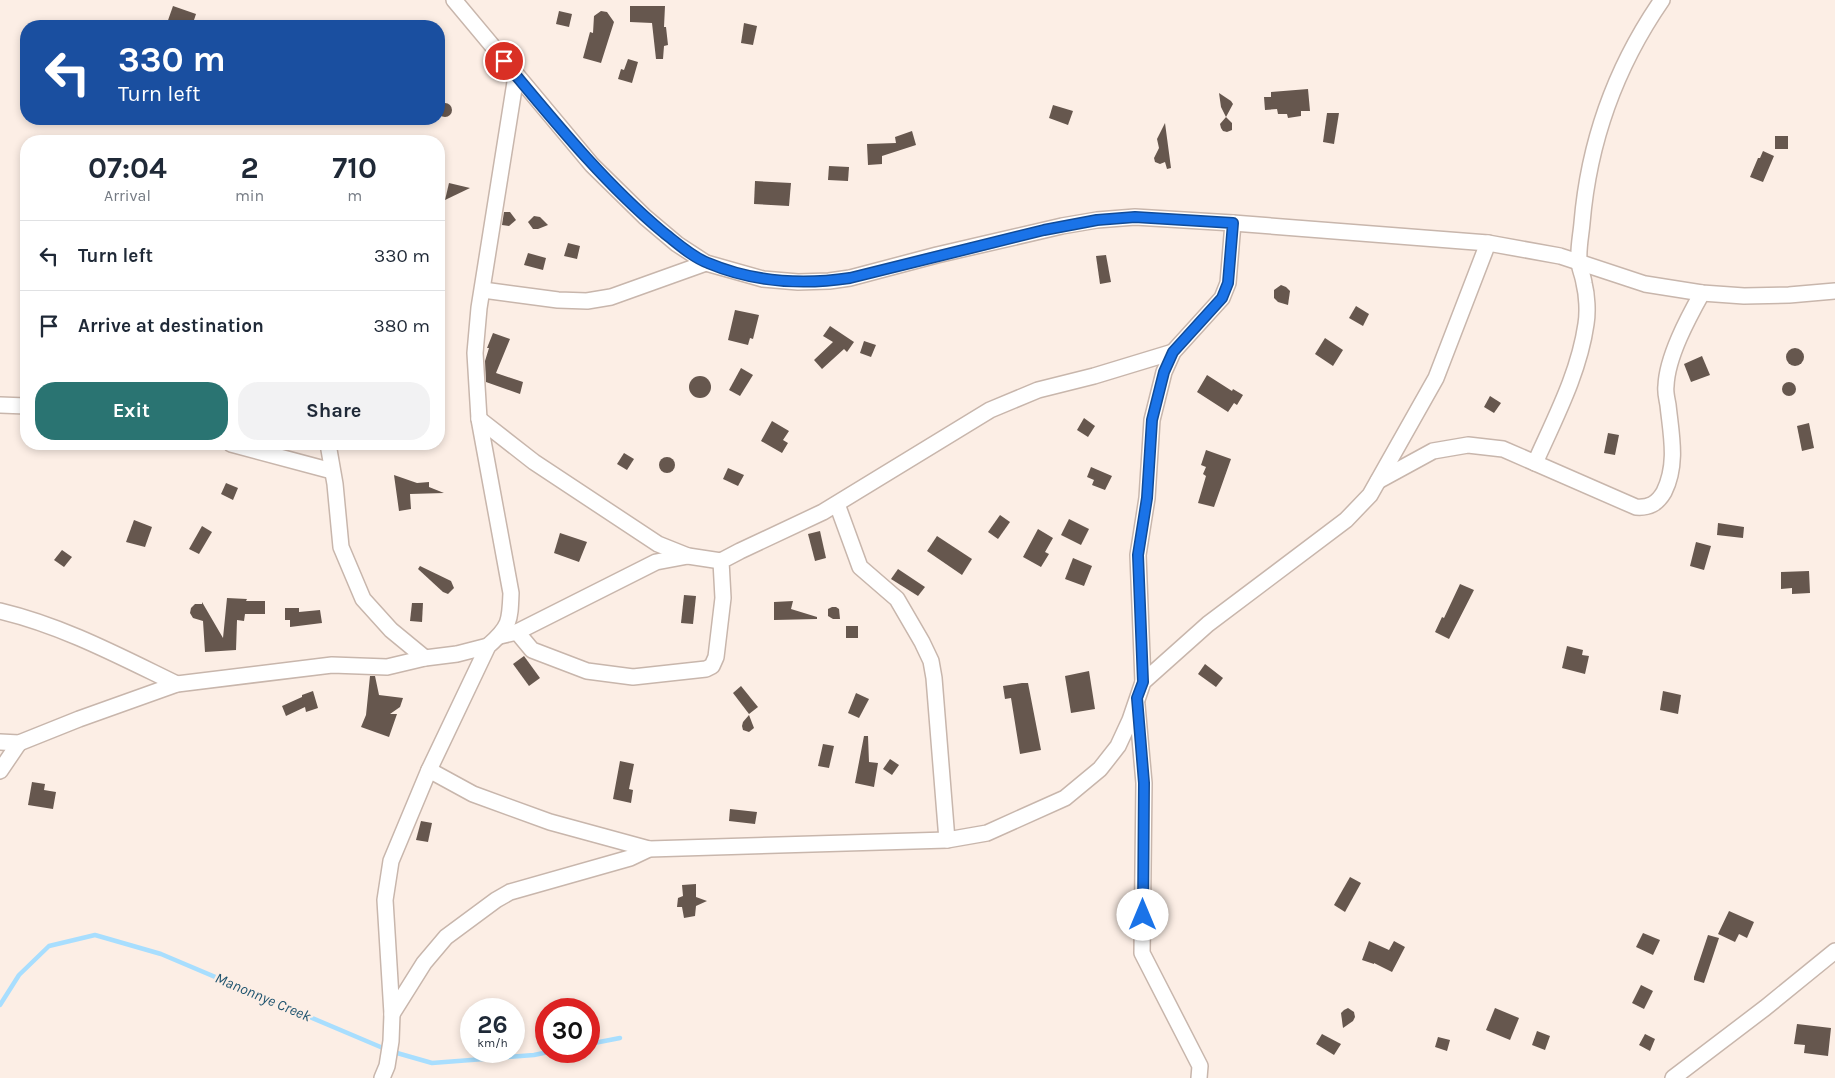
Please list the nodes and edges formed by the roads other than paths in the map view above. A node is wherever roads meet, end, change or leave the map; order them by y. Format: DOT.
graph roads {
  1 [pos="454,0"];
  2 [pos="1662,0"];
  3 [pos="516,76"];
  4 [pos="1233,223"];
  5 [pos="1488,243"];
  6 [pos="1578,261"];
  7 [pos="706,263"];
  8 [pos="483,290"];
  9 [pos="1835,291"];
  10 [pos="1702,293"];
  11 [pos="1173,352"];
  12 [pos="0,405"];
  13 [pos="20,406"];
  14 [pos="479,418"];
  15 [pos="253,450"];
  16 [pos="329,450"];
  17 [pos="1535,463"];
  18 [pos="332,471"];
  19 [pos="1378,481"];
  20 [pos="837,504"];
  21 [pos="688,556"];
  22 [pos="721,561"];
  23 [pos="0,611"];
  24 [pos="517,632"];
  25 [pos="500,636"];
  26 [pos="488,646"];
  27 [pos="425,658"];
  28 [pos="1143,682"];
  29 [pos="177,684"];
  30 [pos="1137,698"];
  31 [pos="0,742"];
  32 [pos="19,744"];
  33 [pos="430,770"];
  34 [pos="0,771"];
  35 [pos="947,840"];
  36 [pos="649,849"];
  37 [pos="1835,951"];
  38 [pos="392,1014"];
  39 [pos="382,1078"];
  40 [pos="1199,1078"];
  41 [pos="1673,1078"];
  1 -- 3 [label="street"];
  2 -- 6 [label="street"];
  3 -- 7 [label="street"];
  3 -- 8 [label="street"];
  4 -- 5 [label="street"];
  4 -- 7 [label="street"];
  4 -- 11 [label="street"];
  5 -- 6 [label="street"];
  5 -- 19 [label="street"];
  6 -- 10 [label="street"];
  6 -- 17 [label="street"];
  7 -- 8 [label="street"];
  8 -- 14 [label="street"];
  9 -- 10 [label="street"];
  10 -- 17 [label="street"];
  11 -- 20 [label="street"];
  11 -- 28 [label="street"];
  12 -- 13 [label="street"];
  14 -- 21 [label="street"];
  14 -- 25 [label="street"];
  15 -- 18 [label="street"];
  16 -- 18 [label="street"];
  17 -- 19 [label="street"];
  18 -- 27 [label="street"];
  19 -- 28 [label="street"];
  20 -- 22 [label="street"];
  20 -- 35 [label="street"];
  21 -- 22 [label="street"];
  21 -- 24 [label="street"];
  22 -- 24 [label="street"];
  23 -- 29 [label="street"];
  24 -- 25 [label="street"];
  25 -- 26 [label="street"];
  26 -- 27 [label="street"];
  26 -- 33 [label="street"];
  27 -- 29 [label="street"];
  28 -- 30 [label="street"];
  29 -- 32 [label="street"];
  30 -- 35 [label="street"];
  30 -- 40 [label="street"];
  31 -- 32 [label="street"];
  32 -- 34 [label="street"];
  33 -- 36 [label="street"];
  33 -- 38 [label="street"];
  35 -- 36 [label="street"];
  36 -- 38 [label="street"];
  37 -- 41 [label="street"];
  38 -- 39 [label="street"];
}
